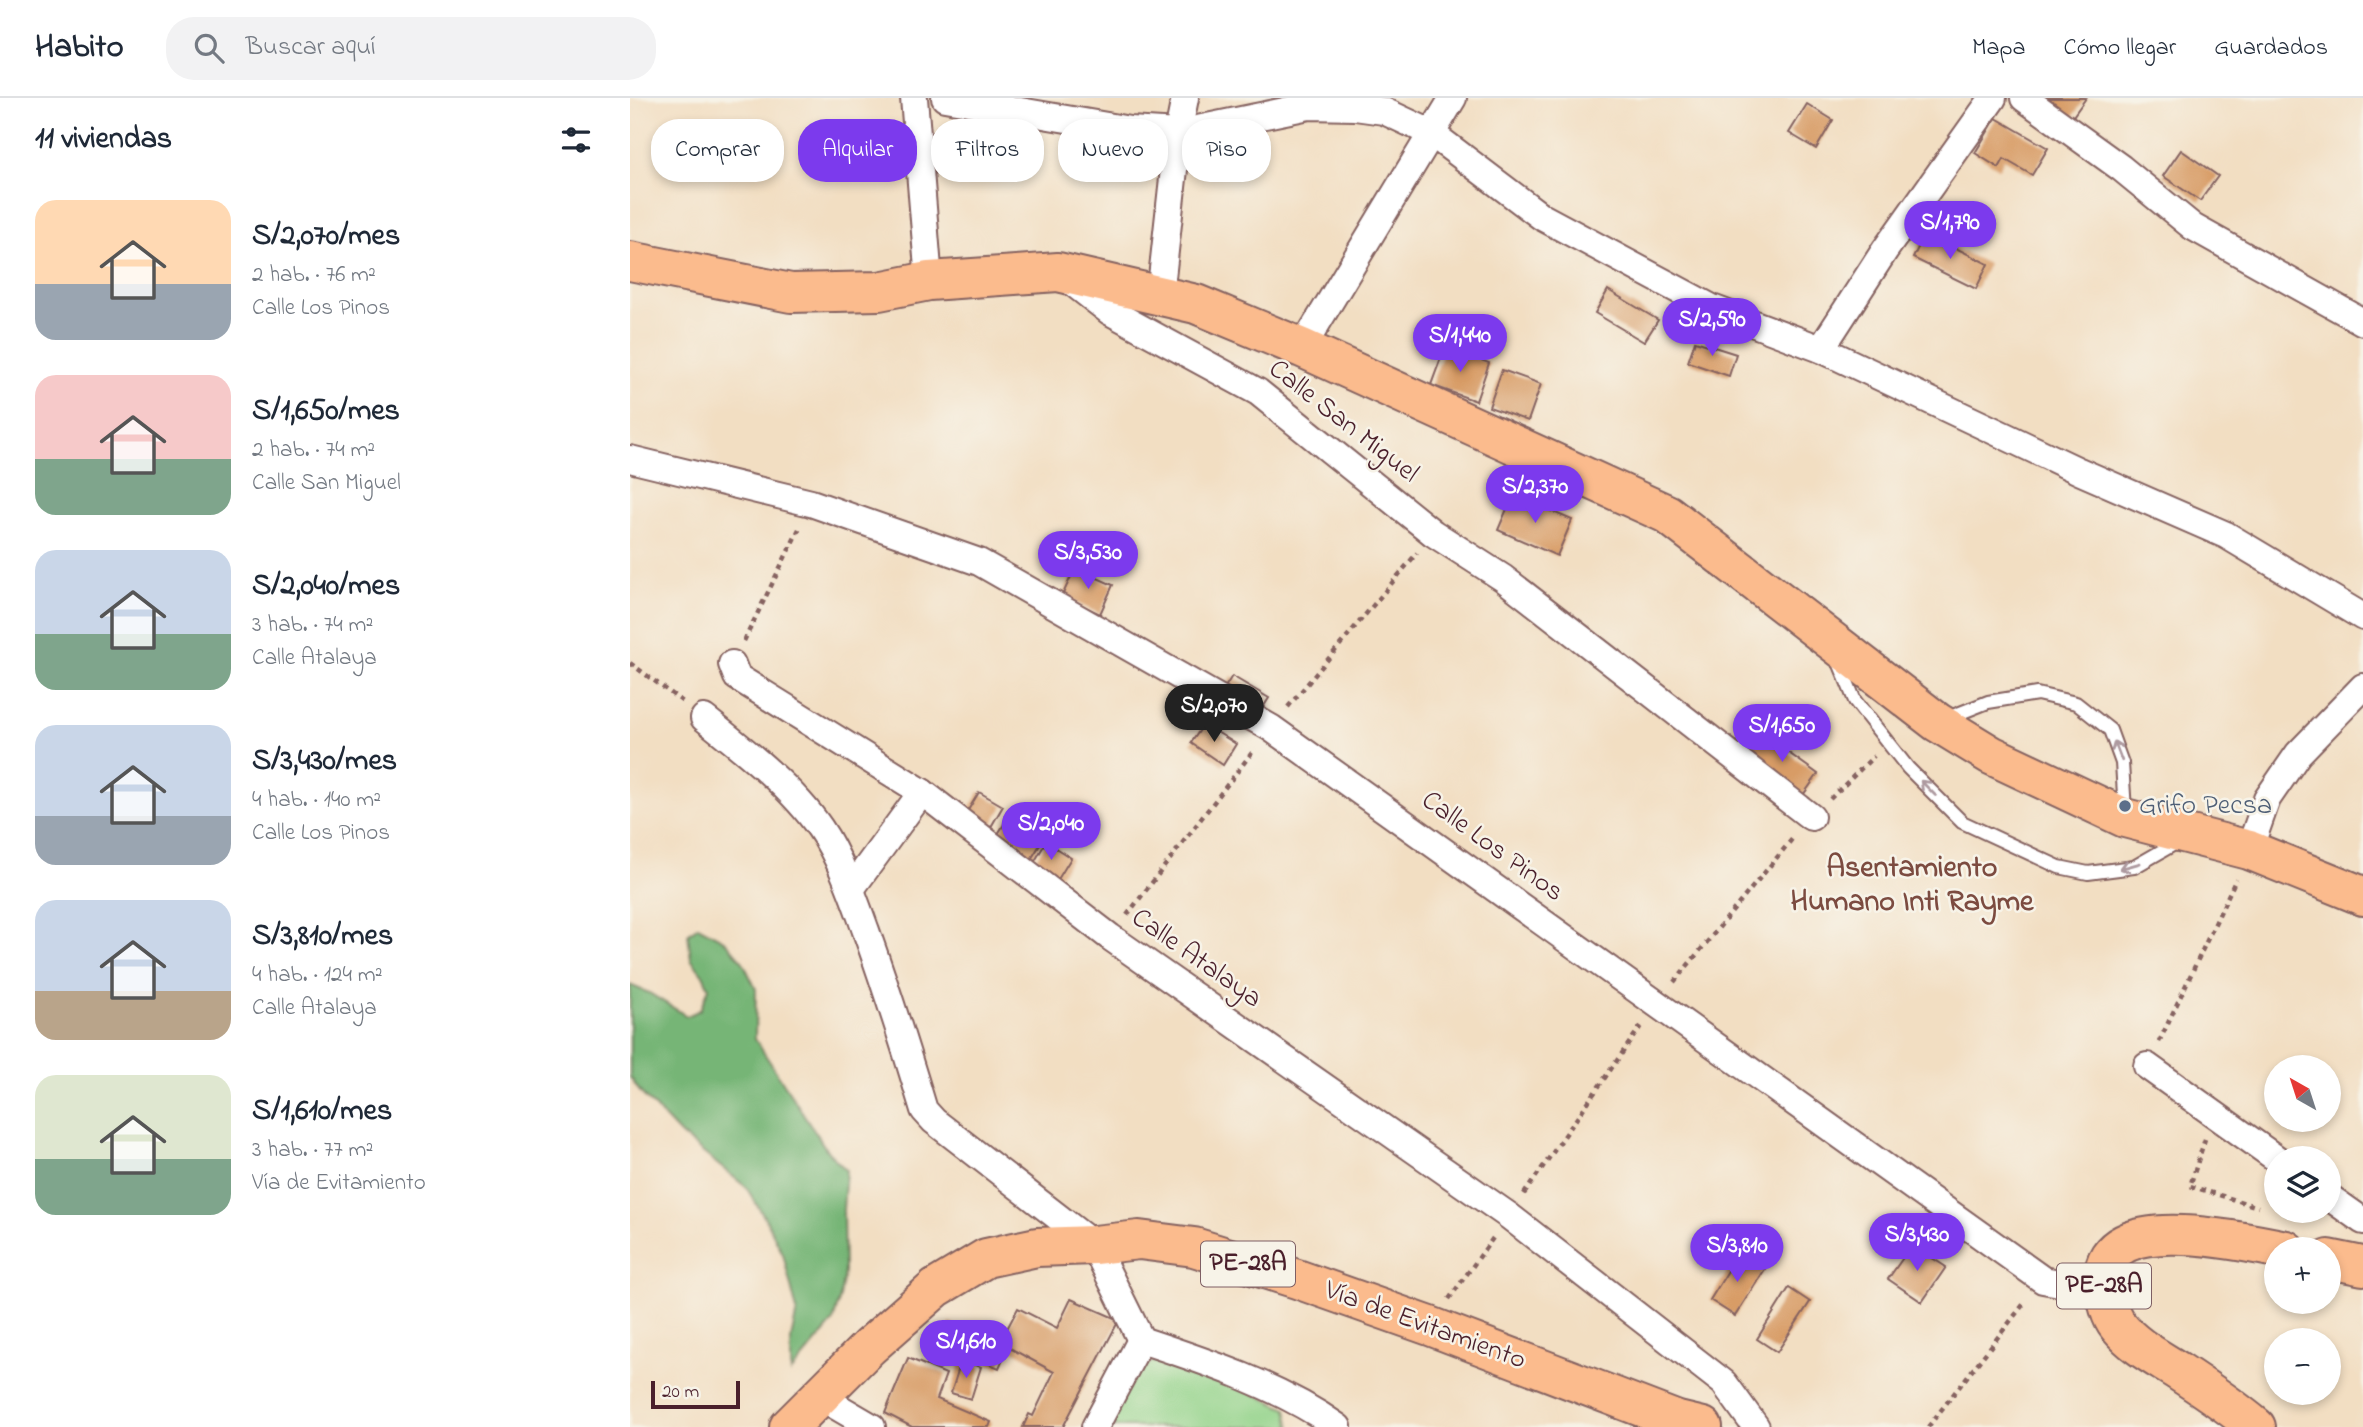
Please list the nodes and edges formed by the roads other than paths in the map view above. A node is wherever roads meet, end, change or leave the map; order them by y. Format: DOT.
graph roads {
  1 [pos="914,98"];
  2 [pos="945,98"];
  3 [pos="1185,98"];
  4 [pos="1453,98"];
  5 [pos="1993,98"];
  6 [pos="2026,99"];
  7 [pos="1178,133"];
  8 [pos="1431,133"];
  9 [pos="630,261"];
  10 [pos="1058,272"];
  11 [pos="929,281"];
  12 [pos="1160,296"];
  13 [pos="2363,321"];
  14 [pos="1302,348"];
  15 [pos="1821,349"];
  16 [pos="630,459"];
  17 [pos="2363,617"];
  18 [pos="1830,639"];
  19 [pos="732,664"];
  20 [pos="2363,687"];
  21 [pos="704,718"];
  22 [pos="1937,722"];
  23 [pos="922,792"];
  24 [pos="1811,817"];
  25 [pos="2125,818"];
  26 [pos="2190,835"];
  27 [pos="2249,850"];
  28 [pos="851,889"];
  29 [pos="2363,896"];
  30 [pos="2147,1066"];
  31 [pos="2264,1150"];
  32 [pos="2341,1205"];
  33 [pos="2363,1221"];
  34 [pos="1094,1245"];
  35 [pos="2264,1246"];
  36 [pos="2341,1261"];
  37 [pos="2363,1266"];
  38 [pos="2105,1292"];
  39 [pos="1141,1340"];
  40 [pos="818,1396"];
  41 [pos="1310,1419"];
  42 [pos="789,1427"];
  43 [pos="872,1427"];
  44 [pos="1095,1427"];
  45 [pos="1338,1427"];
  46 [pos="1703,1427"];
  47 [pos="1756,1427"];
  48 [pos="2256,1427"];
  1 -- 11 [label="street"];
  2 -- 7 [label="street"];
  3 -- 7 [label="street"];
  4 -- 8 [label="street"];
  5 -- 15 [label="street"];
  6 -- 13 [label="street"];
  7 -- 8 [label="street"];
  7 -- 12 [label="street"];
  8 -- 14 [label="street"];
  8 -- 15 [label="street"];
  9 -- 11 [label="highway"];
  10 -- 11 [label="highway"];
  10 -- 12 [label="highway"];
  10 -- 24 [label="street, Calle San Miguel"];
  12 -- 14 [label="highway"];
  14 -- 18 [label="highway"];
  15 -- 17 [label="street"];
  16 -- 38 [label="street, Calle Los Pinos"];
  18 -- 22 [label="highway"];
  26 -- 18 [label="lane, one-way"];
  19 -- 23 [label="street, Calle Atalaya"];
  20 -- 27 [label="street"];
  21 -- 28 [label="street"];
  22 -- 25 [label="highway"];
  25 -- 22 [label="lane, one-way"];
  23 -- 28 [label="street"];
  23 -- 47 [label="street, Calle Atalaya"];
  25 -- 26 [label="highway"];
  26 -- 27 [label="highway"];
  27 -- 29 [label="highway"];
  28 -- 34 [label="street"];
  30 -- 31 [label="street"];
  32 -- 33 [label="street"];
  34 -- 39 [label="street"];
  34 -- 40 [label="highway, Vía de Evitamiento / PE-28A"];
  34 -- 46 [label="highway, Vía de Evitamiento / PE-28A"];
  35 -- 38 [label="highway, PE-28A"];
  36 -- 37 [label="highway"];
  38 -- 48 [label="highway, PE-28A"];
  39 -- 41 [label="street"];
  39 -- 44 [label="street"];
  40 -- 42 [label="highway, Vía de Evitamiento / PE-28A"];
  40 -- 43 [label="street"];
  41 -- 45 [label="street"];
}
